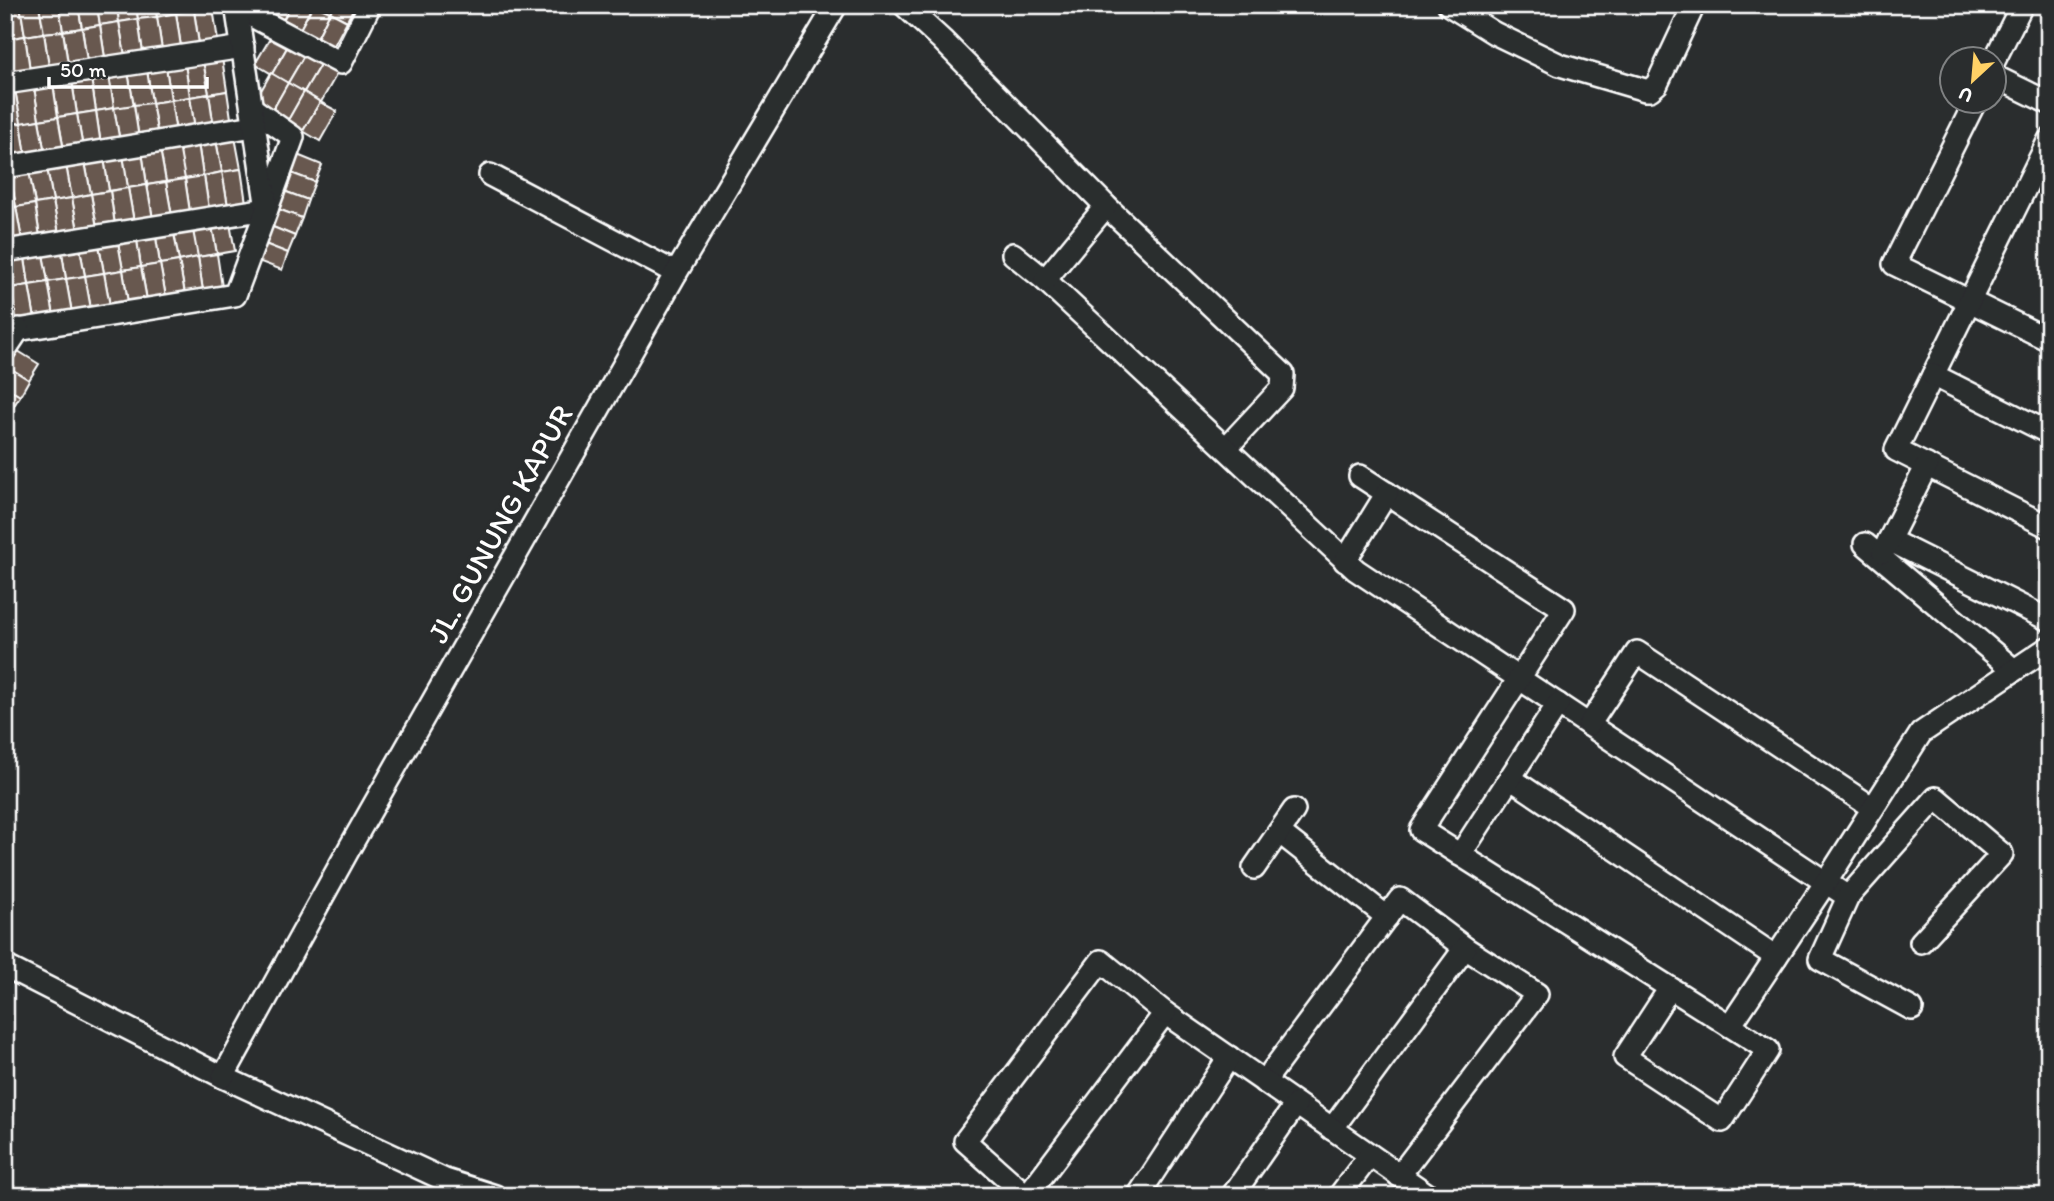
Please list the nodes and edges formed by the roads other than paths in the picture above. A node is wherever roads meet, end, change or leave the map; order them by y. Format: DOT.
graph roads {
  1 [pos="370,5"];
  2 [pos="836,5"];
  3 [pos="904,5"];
  4 [pos="1449,5"];
  5 [pos="1694,5"];
  6 [pos="2022,5"];
  7 [pos="237,7"];
  8 [pos="2002,46"];
  9 [pos="243,47"];
  10 [pos="5,83"];
  11 [pos="2008,83"];
  12 [pos="2049,103"];
  13 [pos="1968,116"];
  14 [pos="253,117"];
  15 [pos="2049,141"];
  16 [pos="5,167"];
  17 [pos="489,175"];
  18 [pos="1106,206"];
  19 [pos="267,209"];
  20 [pos="5,251"];
  21 [pos="1013,254"];
  22 [pos="676,273"];
  23 [pos="1045,280"];
  24 [pos="1969,301"];
  25 [pos="12,330"];
  26 [pos="2047,335"];
  27 [pos="5,350"];
  28 [pos="1933,375"];
  29 [pos="2049,433"];
  30 [pos="1226,448"];
  31 [pos="1927,466"];
  32 [pos="1360,476"];
  33 [pos="1387,493"];
  34 [pos="2049,527"];
  35 [pos="1878,547"];
  36 [pos="1345,561"];
  37 [pos="2049,620"];
  38 [pos="2049,647"];
  39 [pos="2014,670"];
  40 [pos="1520,678"];
  41 [pos="1558,704"];
  42 [pos="1589,724"];
  43 [pos="1510,778"];
  44 [pos="1873,808"];
  45 [pos="1294,810"];
  46 [pos="1279,832"];
  47 [pos="1460,855"];
  48 [pos="1254,868"];
  49 [pos="1826,882"];
  50 [pos="1848,897"];
  51 [pos="1387,917"];
  52 [pos="1921,942"];
  53 [pos="1465,948"];
  54 [pos="1776,957"];
  55 [pos="5,965"];
  56 [pos="1670,988"];
  57 [pos="1912,1009"];
  58 [pos="1165,1013"];
  59 [pos="1730,1026"];
  60 [pos="1229,1058"];
  61 [pos="223,1076"];
  62 [pos="1264,1082"];
  63 [pos="1296,1104"];
  64 [pos="1332,1129"];
  65 [pos="1370,1155"];
  66 [pos="1399,1176"];
  67 [pos="466,1192"];
  68 [pos="1428,1195"];
  69 [pos="495,1196"];
  70 [pos="1027,1196"];
  71 [pos="1138,1196"];
  72 [pos="1232,1196"];
  73 [pos="1339,1196"];
  1 -- 7 [label="street"];
  2 -- 22 [label="street, JL. GUNUNG KAPUR"];
  3 -- 18 [label="street"];
  4 -- 5 [label="street"];
  6 -- 8 [label="street"];
  7 -- 9 [label="street"];
  9 -- 10 [label="street"];
  9 -- 14 [label="street"];
  11 -- 12 [label="street"];
  13 -- 24 [label="street"];
  14 -- 16 [label="street"];
  14 -- 19 [label="street"];
  14 -- 19 [label="street"];
  15 -- 24 [label="street"];
  17 -- 22 [label="street"];
  18 -- 23 [label="street"];
  18 -- 30 [label="street"];
  19 -- 20 [label="street"];
  19 -- 25 [label="street"];
  21 -- 23 [label="street"];
  22 -- 61 [label="street, JL. GUNUNG KAPUR"];
  23 -- 30 [label="street"];
  24 -- 26 [label="street"];
  24 -- 28 [label="street"];
  25 -- 27 [label="street"];
  28 -- 29 [label="street"];
  28 -- 31 [label="street"];
  30 -- 36 [label="street"];
  31 -- 34 [label="street"];
  31 -- 35 [label="street"];
  32 -- 33 [label="street"];
  33 -- 36 [label="street"];
  33 -- 40 [label="street"];
  35 -- 37 [label="street"];
  35 -- 39 [label="street"];
  36 -- 40 [label="street"];
  38 -- 39 [label="street"];
  39 -- 44 [label="street"];
  40 -- 41 [label="street"];
  40 -- 47 [label="street"];
  41 -- 42 [label="street"];
  41 -- 43 [label="street"];
  42 -- 44 [label="street"];
  42 -- 49 [label="street"];
  43 -- 47 [label="street"];
  43 -- 54 [label="street"];
  44 -- 49 [label="street"];
  45 -- 46 [label="street"];
  46 -- 48 [label="street"];
  46 -- 51 [label="street"];
  47 -- 56 [label="street"];
  49 -- 50 [label="street"];
  49 -- 54 [label="street"];
  50 -- 52 [label="street"];
  50 -- 57 [label="street"];
  51 -- 53 [label="street"];
  51 -- 62 [label="street"];
  53 -- 64 [label="street"];
  53 -- 66 [label="street"];
  54 -- 59 [label="street"];
  55 -- 61 [label="street"];
  56 -- 59 [label="street"];
  56 -- 59 [label="street"];
  58 -- 60 [label="street"];
  58 -- 70 [label="street"];
  58 -- 70 [label="street"];
  60 -- 62 [label="street"];
  60 -- 71 [label="street"];
  61 -- 67 [label="street"];
  62 -- 63 [label="street"];
  63 -- 64 [label="street"];
  63 -- 72 [label="street"];
  64 -- 65 [label="street"];
  65 -- 66 [label="street"];
  65 -- 73 [label="street"];
  66 -- 68 [label="street"];
  67 -- 69 [label="street"];
}
